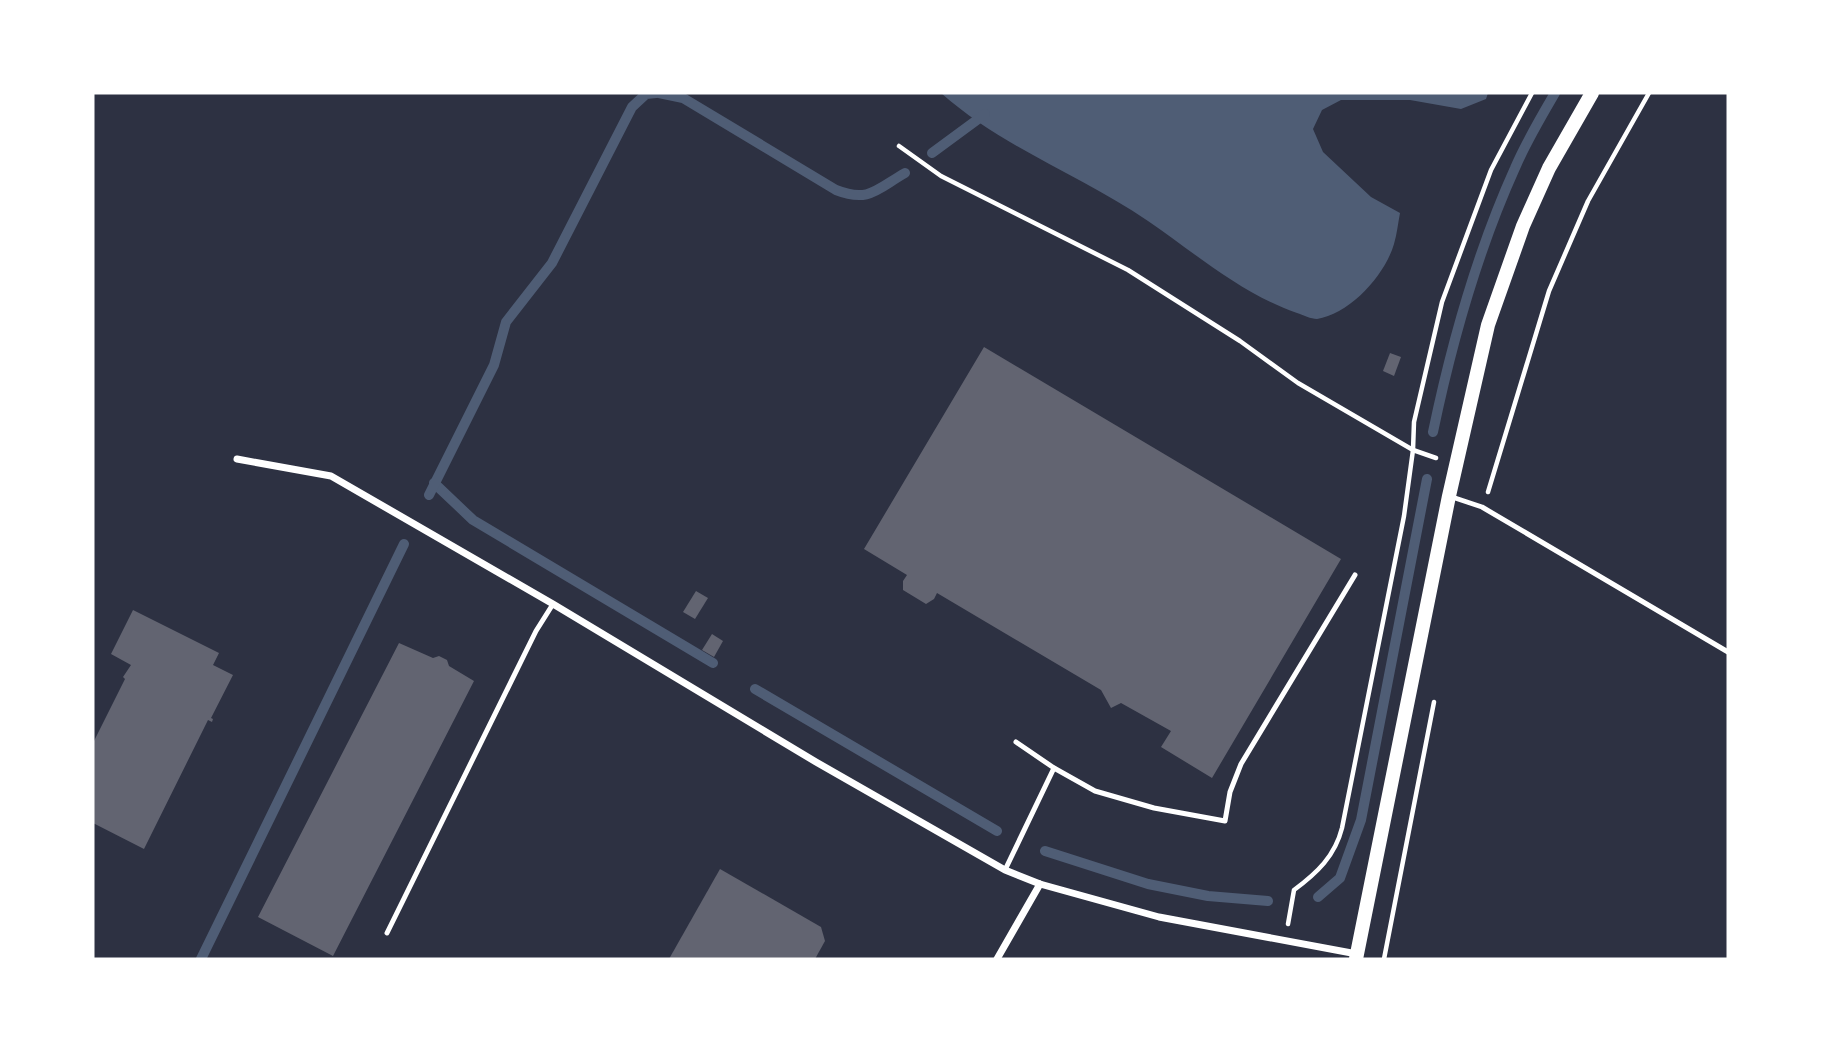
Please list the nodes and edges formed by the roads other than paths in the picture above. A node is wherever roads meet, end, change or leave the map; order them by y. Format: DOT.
graph roads {
  1 [pos="1592,93"];
  2 [pos="237,459"];
  3 [pos="1449,495"];
  4 [pos="1355,575"];
  5 [pos="552,604"];
  6 [pos="1728,652"];
  7 [pos="1016,742"];
  8 [pos="1054,768"];
  9 [pos="1006,870"];
  10 [pos="1040,884"];
  11 [pos="387,933"];
  12 [pos="1357,957"];
  13 [pos="997,959"];
  1 -- 3 [label="main road"];
  2 -- 5 [label="street"];
  3 -- 6 [label="lane"];
  3 -- 12 [label="main road"];
  4 -- 8 [label="lane"];
  5 -- 9 [label="street"];
  5 -- 11 [label="lane"];
  7 -- 8 [label="lane"];
  8 -- 9 [label="lane"];
  9 -- 10 [label="street"];
  10 -- 12 [label="street"];
  10 -- 13 [label="street"];
}
